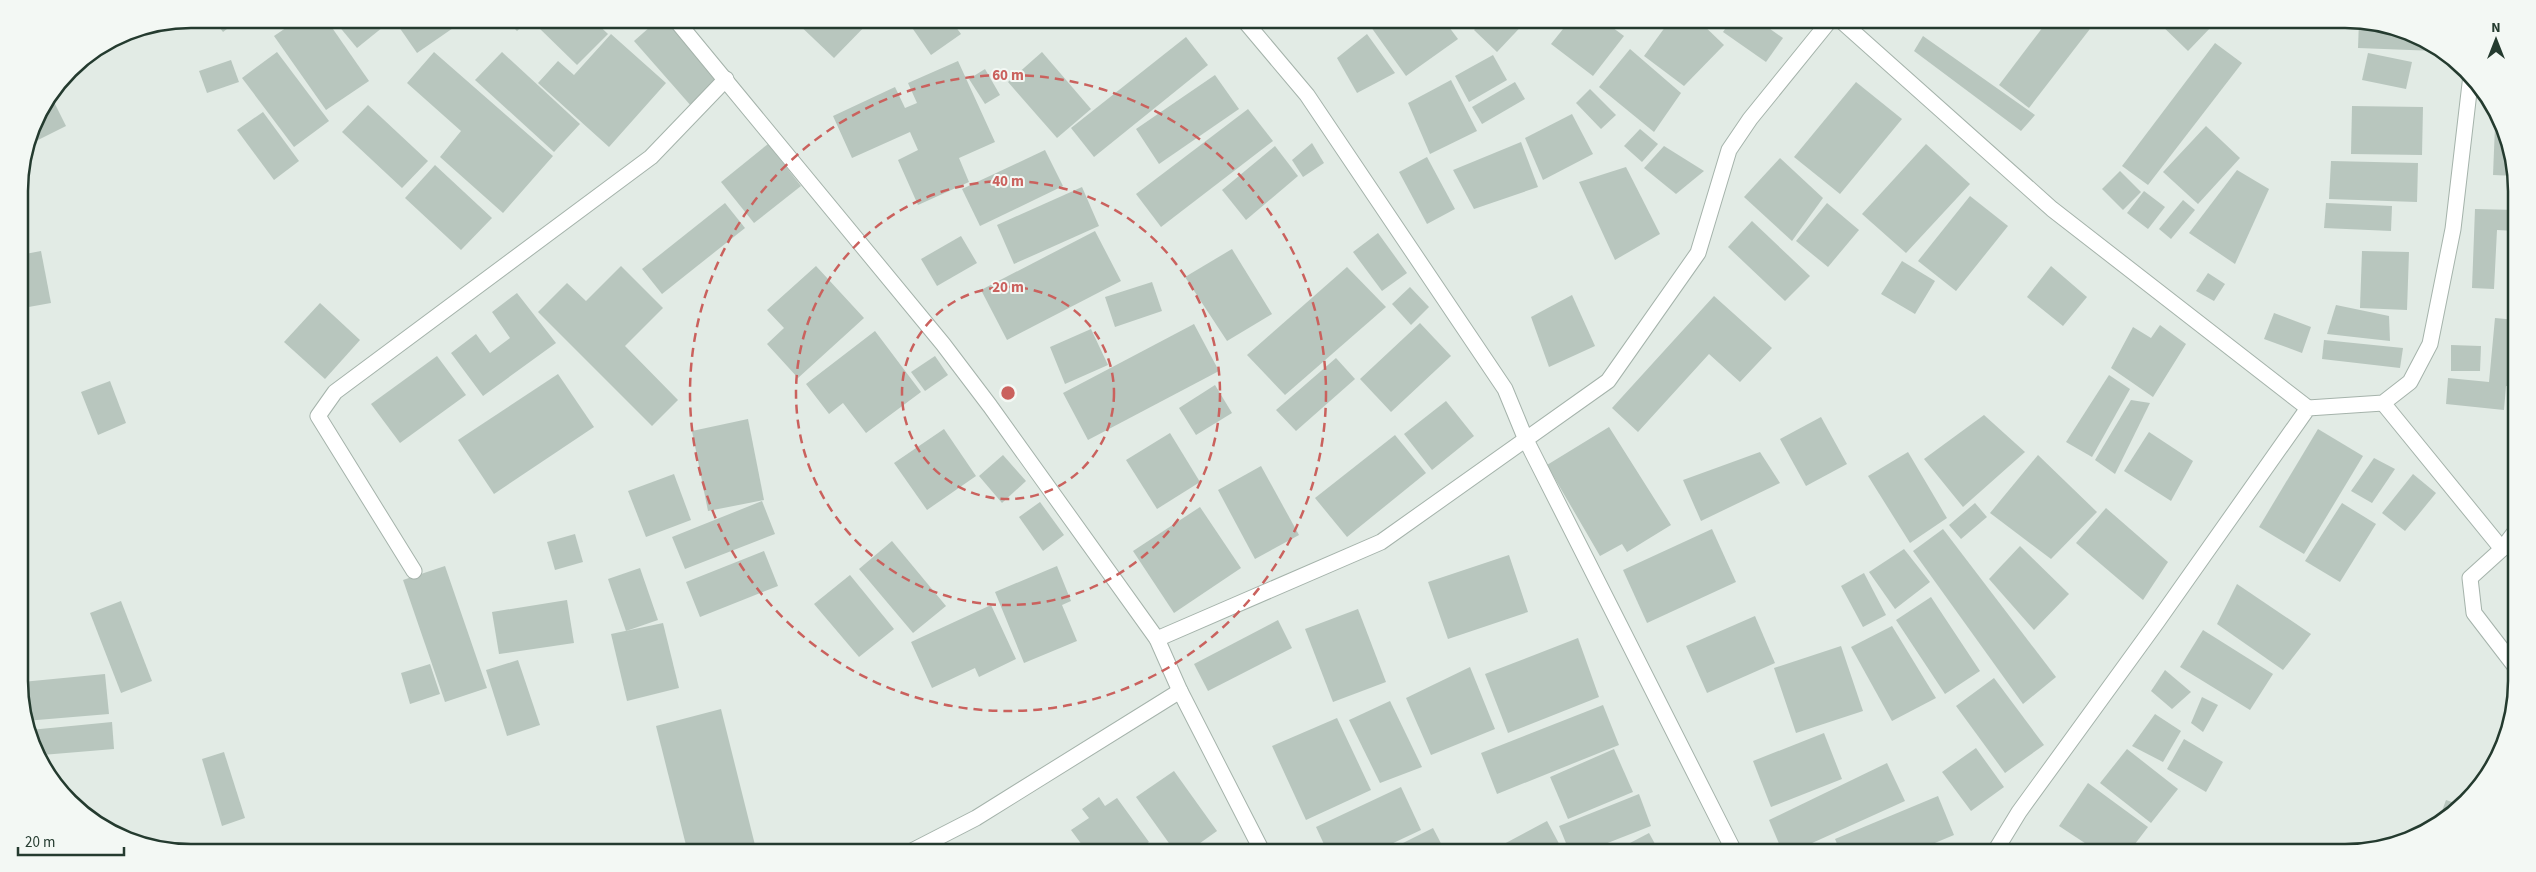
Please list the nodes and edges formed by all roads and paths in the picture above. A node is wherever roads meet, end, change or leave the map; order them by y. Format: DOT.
graph roads {
  1 [pos="683,28"];
  2 [pos="1251,28"];
  3 [pos="1824,28"];
  4 [pos="1849,28"];
  5 [pos="726,79"];
  6 [pos="2470,85"];
  7 [pos="2383,403"];
  8 [pos="2308,408"];
  9 [pos="1526,440"];
  10 [pos="2508,541"];
  11 [pos="2502,549"];
  12 [pos="414,570"];
  13 [pos="1157,639"];
  14 [pos="2508,657"];
  15 [pos="1180,691"];
  16 [pos="925,844"];
  17 [pos="1258,844"];
  18 [pos="1730,844"];
  19 [pos="1999,844"];
  1 -- 5 [label="street"];
  2 -- 9 [label="street"];
  3 -- 9 [label="street"];
  4 -- 8 [label="street"];
  5 -- 12 [label="street"];
  5 -- 13 [label="street"];
  6 -- 7 [label="street"];
  7 -- 8 [label="street"];
  7 -- 11 [label="street"];
  8 -- 19 [label="street"];
  9 -- 13 [label="street"];
  9 -- 18 [label="street"];
  10 -- 11 [label="street"];
  11 -- 14 [label="street"];
  13 -- 15 [label="street"];
  15 -- 16 [label="street"];
  15 -- 17 [label="street"];
}
